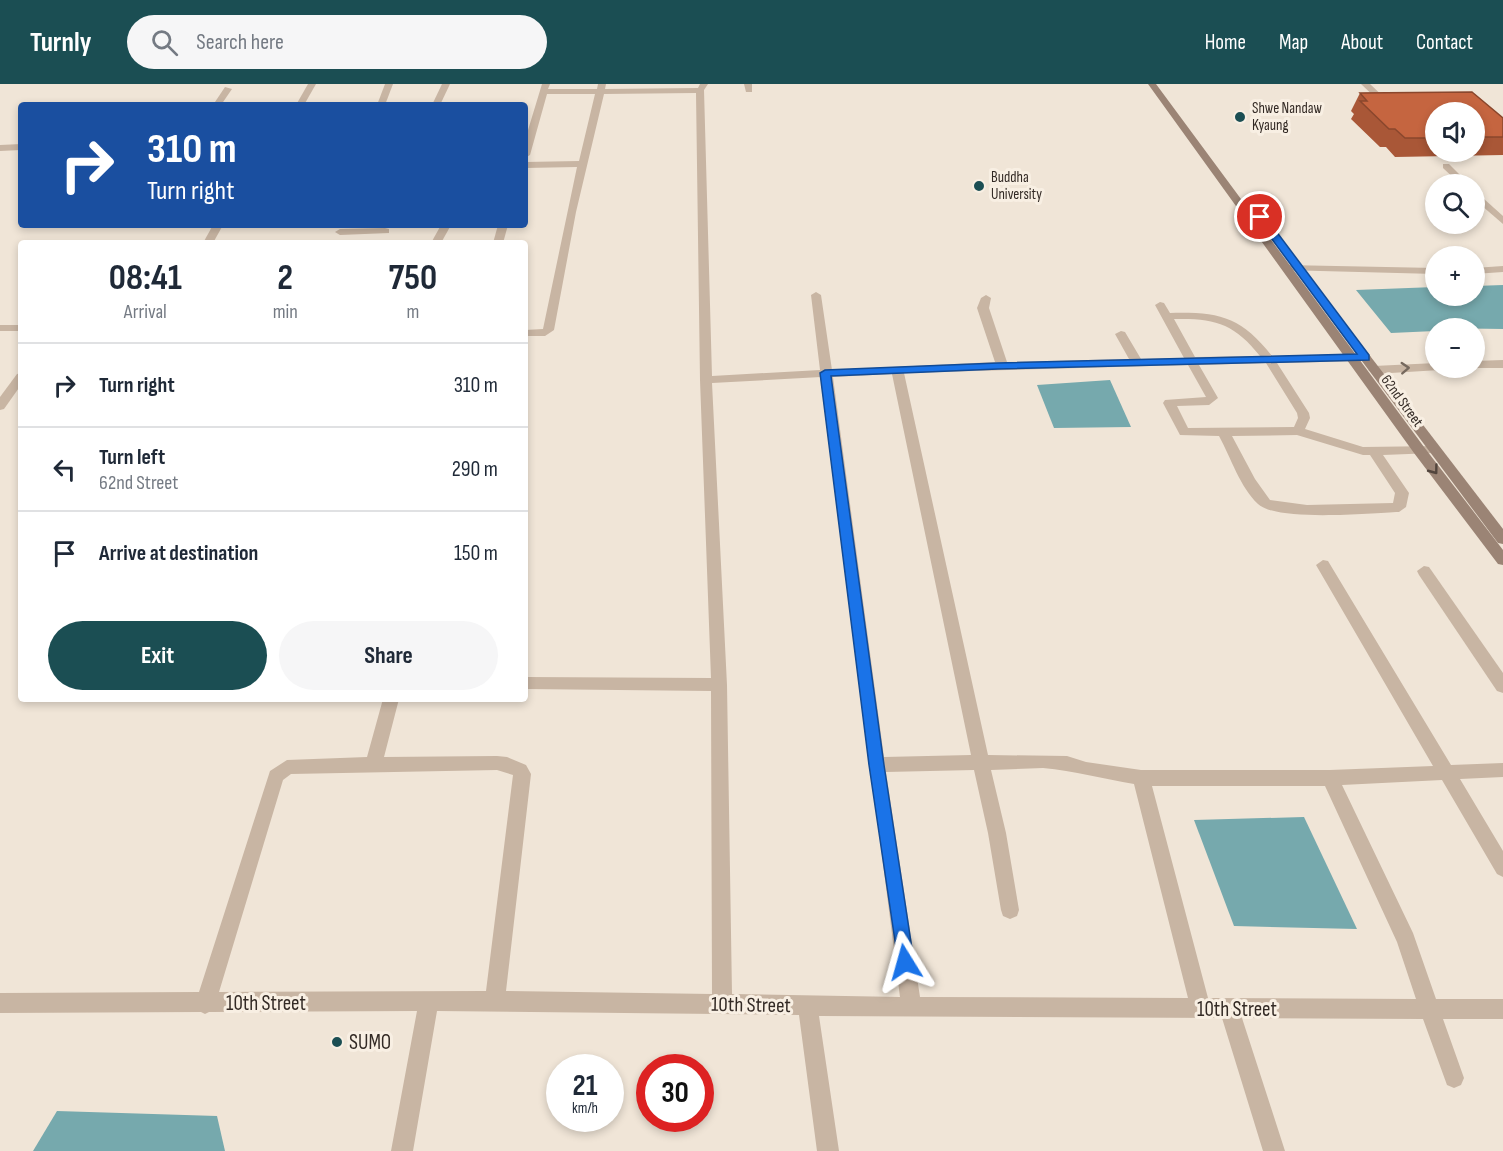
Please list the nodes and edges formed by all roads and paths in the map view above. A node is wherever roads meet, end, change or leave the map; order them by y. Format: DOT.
graph roads {
  1 [pos="312,84"];
  2 [pos="388,84"];
  3 [pos="446,84"];
  4 [pos="1152,84"];
  5 [pos="1161,84"];
  6 [pos="1365,84"];
  7 [pos="702,87"];
  8 [pos="545,88"];
  9 [pos="575,88"];
  10 [pos="601,88"];
  11 [pos="228,89"];
  12 [pos="219,102"];
  13 [pos="302,102"];
  14 [pos="382,102"];
  15 [pos="437,102"];
  16 [pos="1385,102"];
  17 [pos="528,134"];
  18 [pos="18,147"];
  19 [pos="0,148"];
  20 [pos="583,164"];
  21 [pos="528,165"];
  22 [pos="1446,166"];
  23 [pos="1454,174"];
  24 [pos="1485,204"];
  25 [pos="1503,221"];
  26 [pos="388,228"];
  27 [pos="342,229"];
  28 [pos="1292,268"];
  29 [pos="1503,269"];
  30 [pos="1425,270"];
  31 [pos="1485,270"];
  32 [pos="816,295"];
  33 [pos="986,298"];
  34 [pos="1160,305"];
  35 [pos="1166,316"];
  36 [pos="0,328"];
  37 [pos="18,328"];
  38 [pos="528,333"];
  39 [pos="1121,334"];
  40 [pos="1365,357"];
  41 [pos="1352,358"];
  42 [pos="1270,361"];
  43 [pos="1193,362"];
  44 [pos="1137,363"];
  45 [pos="1503,364"];
  46 [pos="1485,365"];
  47 [pos="1002,366"];
  48 [pos="1425,368"];
  49 [pos="897,370"];
  50 [pos="1374,370"];
  51 [pos="825,373"];
  52 [pos="706,380"];
  53 [pos="18,381"];
  54 [pos="0,406"];
  55 [pos="1223,431"];
  56 [pos="1298,431"];
  57 [pos="1434,449"];
  58 [pos="1419,450"];
  59 [pos="1375,452"];
  60 [pos="1503,539"];
  61 [pos="1503,560"];
  62 [pos="1323,565"];
  63 [pos="1425,571"];
  64 [pos="528,683"];
  65 [pos="719,685"];
  66 [pos="1503,686"];
  67 [pos="390,702"];
  68 [pos="374,762"];
  69 [pos="981,762"];
  70 [pos="877,765"];
  71 [pos="1503,770"];
  72 [pos="1448,772"];
  73 [pos="1141,778"];
  74 [pos="1330,778"];
  75 [pos="1503,868"];
  76 [pos="1010,910"];
  77 [pos="495,1001"];
  78 [pos="429,1002"];
  79 [pos="0,1003"];
  80 [pos="205,1004"];
  81 [pos="722,1005"];
  82 [pos="808,1006"];
  83 [pos="911,1007"];
  84 [pos="1430,1008"];
  85 [pos="1201,1009"];
  86 [pos="1228,1009"];
  87 [pos="1503,1009"];
  88 [pos="1454,1078"];
  89 [pos="402,1151"];
  90 [pos="828,1151"];
  91 [pos="1274,1151"];
  1 -- 13 [label="street"];
  2 -- 14 [label="street"];
  3 -- 15 [label="street"];
  4 -- 28 [label="main road, 62nd Street"];
  5 -- 28 [label="main road, 62nd Street"];
  6 -- 16 [label="street"];
  7 -- 10 [label="street"];
  7 -- 52 [label="street"];
  8 -- 9 [label="street"];
  8 -- 17 [label="street"];
  9 -- 10 [label="street"];
  10 -- 20 [label="street"];
  11 -- 12 [label="street"];
  18 -- 19 [label="street"];
  20 -- 21 [label="street"];
  20 -- 38 [label="street"];
  22 -- 23 [label="street"];
  24 -- 25 [label="street"];
  26 -- 27 [label="street"];
  28 -- 30 [label="street"];
  28 -- 40 [label="main road, 62nd Street"];
  28 -- 41 [label="main road, 62nd Street"];
  29 -- 31 [label="street"];
  32 -- 51 [label="street"];
  33 -- 47 [label="street"];
  34 -- 35 [label="street"];
  35 -- 42 [label="street"];
  35 -- 43 [label="street"];
  36 -- 37 [label="street"];
  39 -- 44 [label="street"];
  40 -- 41 [label="street"];
  40 -- 50 [label="main road, 62nd Street"];
  41 -- 42 [label="street"];
  41 -- 58 [label="main road, 62nd Street"];
  42 -- 43 [label="street"];
  42 -- 56 [label="street"];
  43 -- 44 [label="street"];
  43 -- 55 [label="street"];
  44 -- 47 [label="street"];
  45 -- 46 [label="street"];
  47 -- 49 [label="street"];
  50 -- 48 [label="street, one-way"];
  49 -- 51 [label="street"];
  49 -- 69 [label="street"];
  50 -- 57 [label="main road, 62nd Street"];
  51 -- 52 [label="street"];
  51 -- 70 [label="street"];
  52 -- 65 [label="street"];
  53 -- 54 [label="street"];
  55 -- 56 [label="street"];
  55 -- 59 [label="street"];
  56 -- 59 [label="street"];
  57 -- 58 [label="street"];
  57 -- 60 [label="main road, 62nd Street"];
  58 -- 59 [label="street"];
  58 -- 61 [label="main road, 62nd Street, one-way"];
  62 -- 72 [label="street"];
  63 -- 66 [label="street"];
  64 -- 65 [label="street"];
  65 -- 81 [label="street"];
  67 -- 68 [label="street"];
  68 -- 77 [label="street"];
  68 -- 80 [label="street"];
  69 -- 70 [label="street"];
  69 -- 73 [label="street"];
  69 -- 76 [label="street"];
  70 -- 83 [label="street"];
  71 -- 72 [label="street"];
  72 -- 74 [label="street"];
  72 -- 75 [label="street"];
  73 -- 74 [label="street"];
  73 -- 85 [label="street"];
  74 -- 84 [label="street"];
  77 -- 78 [label="street, 10th Street"];
  77 -- 81 [label="street, 10th Street"];
  78 -- 80 [label="street, 10th Street"];
  78 -- 89 [label="street"];
  79 -- 80 [label="street, 10th Street"];
  81 -- 82 [label="street, 10th Street"];
  82 -- 83 [label="street, 10th Street"];
  82 -- 90 [label="street"];
  83 -- 85 [label="street, 10th Street"];
  84 -- 86 [label="street, 10th Street"];
  84 -- 87 [label="street, 10th Street"];
  84 -- 88 [label="street"];
  85 -- 86 [label="street, 10th Street"];
  86 -- 91 [label="street"];
}
